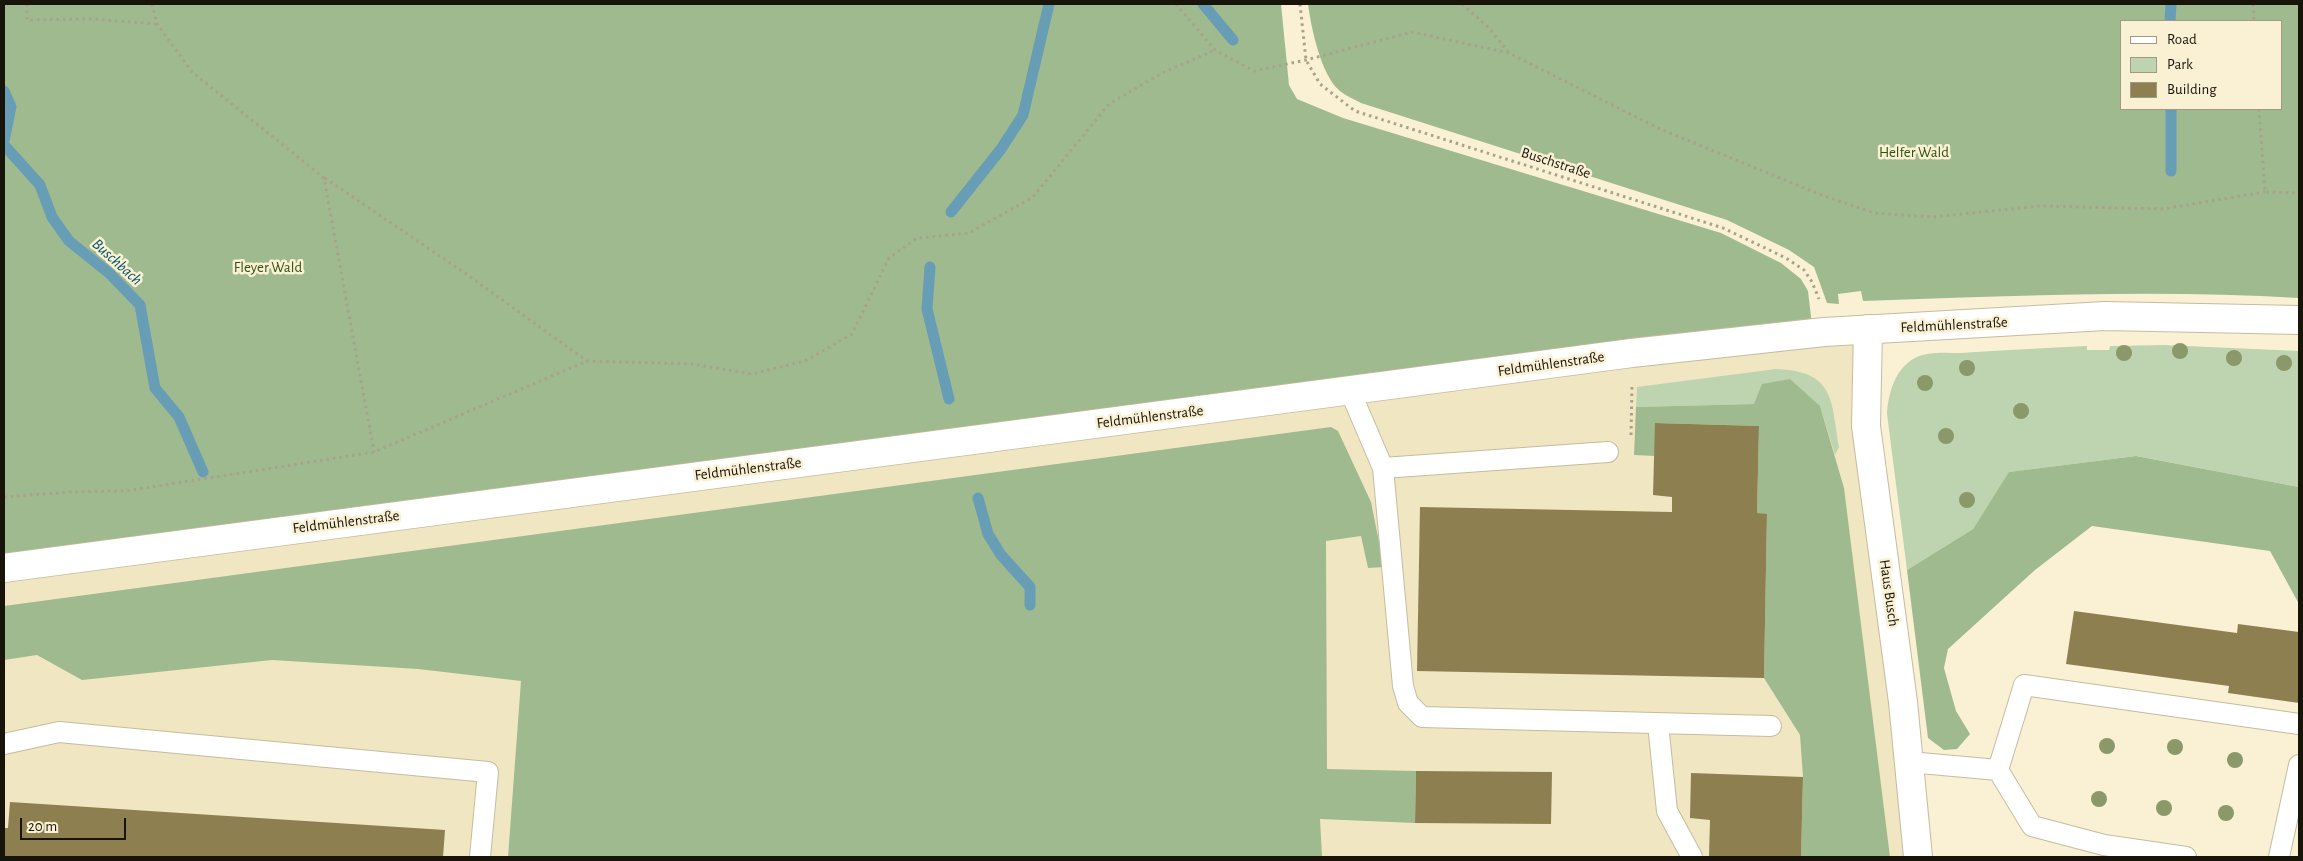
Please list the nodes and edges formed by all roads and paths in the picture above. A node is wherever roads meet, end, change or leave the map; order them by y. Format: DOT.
graph roads {
  1 [pos="27,4"];
  2 [pos="152,4"];
  3 [pos="1176,4"];
  4 [pos="1300,4"];
  5 [pos="1462,4"];
  6 [pos="2253,4"];
  7 [pos="2254,20"];
  8 [pos="157,24"];
  9 [pos="1215,50"];
  10 [pos="1509,53"];
  11 [pos="1306,60"];
  12 [pos="2260,110"];
  13 [pos="324,178"];
  14 [pos="2265,192"];
  15 [pos="2299,193"];
  16 [pos="2299,320"];
  17 [pos="1868,330"];
  18 [pos="1824,332"];
  19 [pos="1632,353"];
  20 [pos="587,361"];
  21 [pos="1350,391"];
  22 [pos="374,452"];
  23 [pos="1608,452"];
  24 [pos="1383,468"];
  25 [pos="4,497"];
  26 [pos="4,568"];
  27 [pos="1658,724"];
  28 [pos="2299,724"];
  29 [pos="1771,726"];
  30 [pos="4,744"];
  31 [pos="1909,762"];
  32 [pos="2299,765"];
  33 [pos="1998,770"];
  34 [pos="480,857"];
  35 [pos="1692,857"];
  36 [pos="1918,857"];
  37 [pos="2186,857"];
  38 [pos="2279,857"];
  1 -- 8 [label="path"];
  2 -- 8 [label="path"];
  3 -- 9 [label="path"];
  4 -- 11 [label="path, Buschstraße"];
  5 -- 10 [label="path"];
  6 -- 7 [label="path"];
  8 -- 13 [label="path"];
  9 -- 11 [label="path"];
  9 -- 20 [label="path"];
  10 -- 11 [label="path"];
  10 -- 14 [label="path"];
  11 -- 18 [label="path, Buschstraße"];
  12 -- 14 [label="path"];
  13 -- 20 [label="path"];
  13 -- 22 [label="path"];
  14 -- 15 [label="path"];
  16 -- 17 [label="street, Feldmühlenstraße"];
  17 -- 18 [label="street, Feldmühlenstraße"];
  17 -- 31 [label="street, Haus Busch"];
  18 -- 19 [label="street, Feldmühlenstraße"];
  19 -- 21 [label="street, Feldmühlenstraße"];
  19 -- 23 [label="path"];
  20 -- 22 [label="path"];
  21 -- 24 [label="lane"];
  21 -- 26 [label="street, Feldmühlenstraße"];
  22 -- 25 [label="path"];
  23 -- 24 [label="lane"];
  24 -- 27 [label="lane"];
  27 -- 29 [label="lane"];
  27 -- 35 [label="lane"];
  28 -- 33 [label="lane"];
  30 -- 34 [label="lane"];
  31 -- 33 [label="lane"];
  31 -- 36 [label="street, Haus Busch"];
  32 -- 38 [label="lane"];
  33 -- 37 [label="lane"];
}
